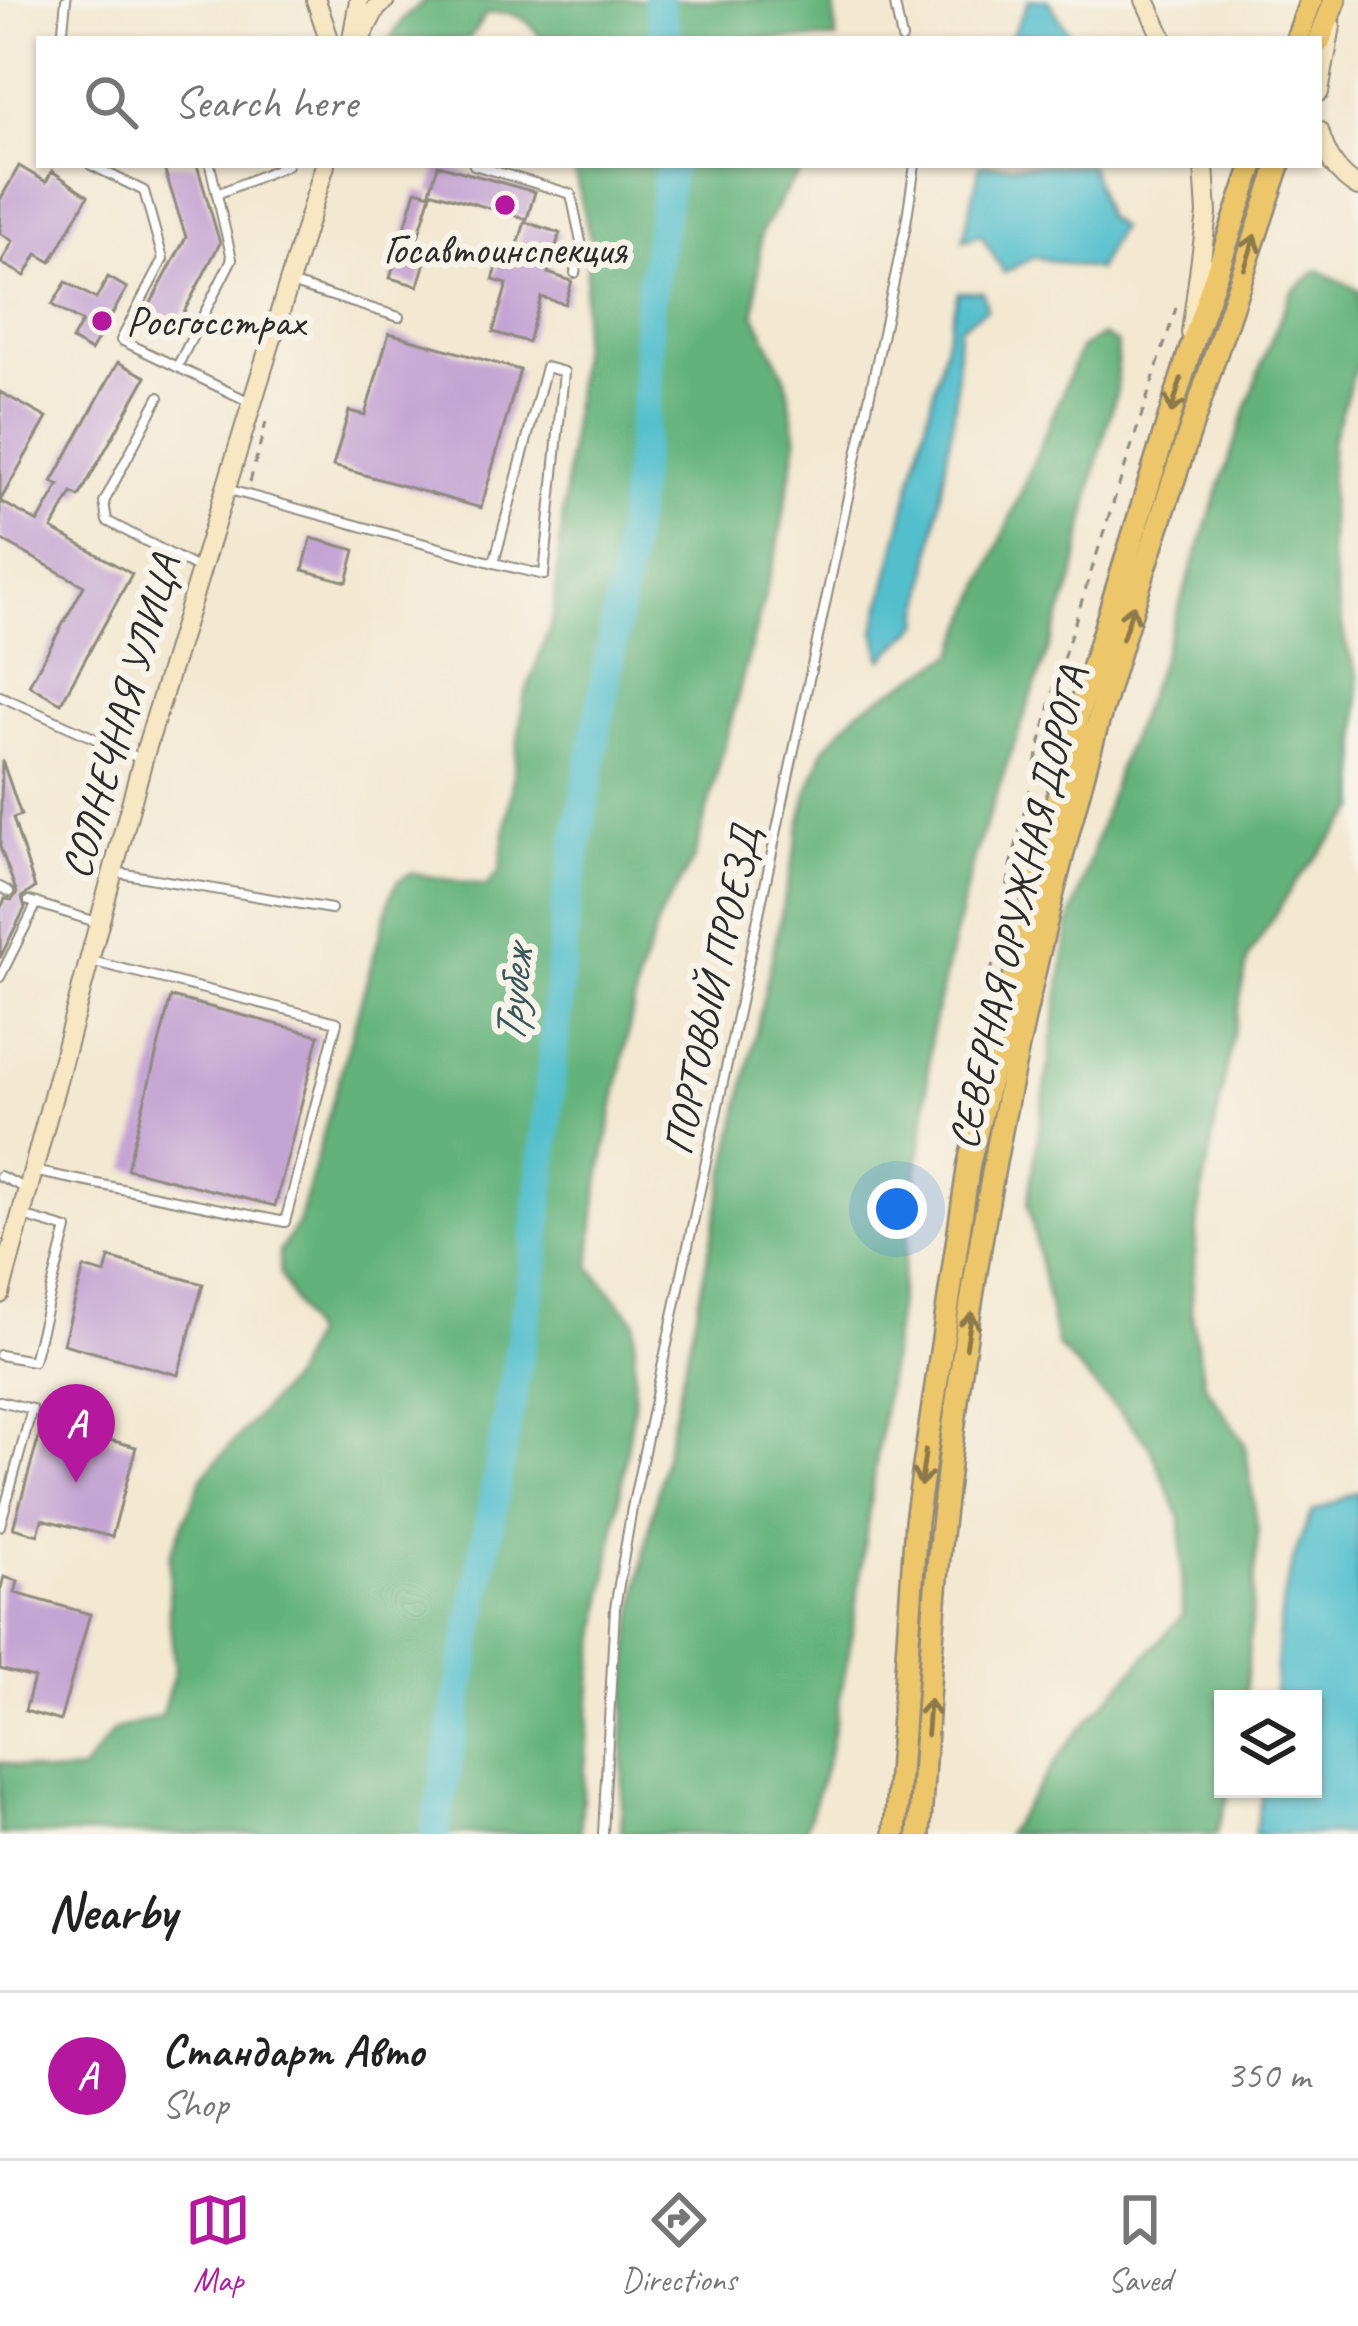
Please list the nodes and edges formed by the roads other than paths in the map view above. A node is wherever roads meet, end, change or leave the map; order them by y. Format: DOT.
graph roads {
  1 [pos="66,0"];
  2 [pos="316,0"];
  3 [pos="359,0"];
  4 [pos="385,0"];
  5 [pos="894,0"];
  6 [pos="1145,0"];
  7 [pos="1311,0"];
  8 [pos="1336,0"];
  9 [pos="62,36"];
  10 [pos="328,36"];
  11 [pos="356,36"];
  12 [pos="358,36"];
  13 [pos="901,36"];
  14 [pos="1161,36"];
  15 [pos="1298,36"];
  16 [pos="1321,36"];
  17 [pos="1322,76"];
  18 [pos="1322,142"];
  19 [pos="97,168"];
  20 [pos="211,168"];
  21 [pos="279,168"];
  22 [pos="324,168"];
  23 [pos="484,168"];
  24 [pos="915,168"];
  25 [pos="1204,168"];
  26 [pos="1252,168"];
  27 [pos="1278,168"];
  28 [pos="1358,187"];
  29 [pos="217,194"];
  30 [pos="575,273"];
  31 [pos="291,284"];
  32 [pos="399,317"];
  33 [pos="1188,357"];
  34 [pos="177,367"];
  35 [pos="160,397"];
  36 [pos="252,403"];
  37 [pos="225,488"];
  38 [pos="494,563"];
  39 [pos="201,570"];
  40 [pos="0,696"];
  41 [pos="142,759"];
  42 [pos="114,872"];
  43 [pos="331,909"];
  44 [pos="100,923"];
  45 [pos="90,961"];
  46 [pos="0,977"];
  47 [pos="0,1176"];
  48 [pos="31,1181"];
  49 [pos="21,1215"];
  50 [pos="0,1294"];
  51 [pos="0,1354"];
  52 [pos="0,1401"];
  53 [pos="0,1526"];
  54 [pos="603,1834"];
  55 [pos="896,1834"];
  56 [pos="920,1834"];
  1 -- 9 [label="lane"];
  2 -- 10 [label="main road"];
  3 -- 11 [label="main road"];
  4 -- 12 [label="main road"];
  5 -- 13 [label="lane"];
  6 -- 14 [label="main road"];
  7 -- 15 [label="main road"];
  8 -- 16 [label="main road"];
  8 -- 17 [label="main road"];
  18 -- 28 [label="main road"];
  19 -- 34 [label="lane"];
  20 -- 29 [label="lane"];
  21 -- 29 [label="lane"];
  22 -- 31 [label="main road, СОЛНЕЧНАЯ УЛИЦА"];
  23 -- 30 [label="lane"];
  24 -- 54 [label="lane, ПОРТОВЫЙ ПРОЕЗД"];
  25 -- 33 [label="main road"];
  26 -- 33 [label="main road"];
  56 -- 27 [label="main road, СЕВЕРНАЯ ОРУЖНАЯ ДОРОГА, one-way"];
  29 -- 34 [label="lane"];
  31 -- 32 [label="lane"];
  31 -- 36 [label="main road, СОЛНЕЧНАЯ УЛИЦА"];
  33 -- 55 [label="main road, one-way"];
  34 -- 36 [label="lane"];
  35 -- 39 [label="lane"];
  36 -- 37 [label="main road, СОЛНЕЧНАЯ УЛИЦА"];
  37 -- 38 [label="lane"];
  37 -- 39 [label="main road, СОЛНЕЧНАЯ УЛИЦА"];
  38 -- 38 [label="lane"];
  39 -- 41 [label="main road, СОЛНЕЧНАЯ УЛИЦА"];
  40 -- 41 [label="lane"];
  41 -- 42 [label="main road, СОЛНЕЧНАЯ УЛИЦА"];
  42 -- 43 [label="lane"];
  42 -- 44 [label="main road, СОЛНЕЧНАЯ УЛИЦА"];
  44 -- 45 [label="main road, СОЛНЕЧНАЯ УЛИЦА"];
  44 -- 46 [label="lane"];
  45 -- 48 [label="main road, СОЛНЕЧНАЯ УЛИЦА"];
  45 -- 48 [label="lane"];
  47 -- 48 [label="lane"];
  48 -- 49 [label="main road, СОЛНЕЧНАЯ УЛИЦА"];
  49 -- 50 [label="main road, СОЛНЕЧНАЯ УЛИЦА"];
  49 -- 51 [label="lane"];
  52 -- 53 [label="lane"];
}
